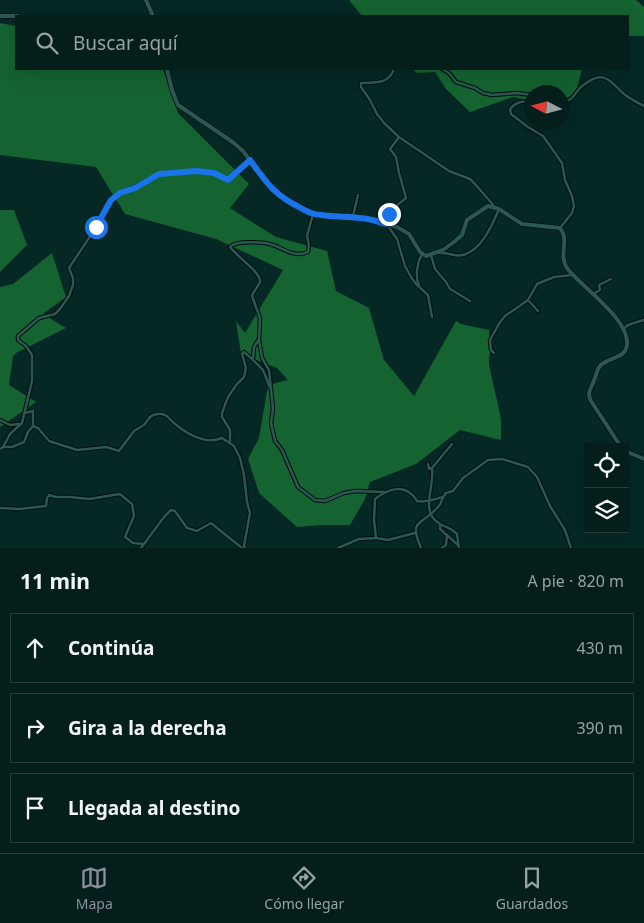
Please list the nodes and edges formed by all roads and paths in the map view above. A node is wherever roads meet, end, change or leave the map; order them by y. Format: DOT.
graph roads {
  1 [pos="146,0"];
  2 [pos="153,15"];
  3 [pos="0,16"];
  4 [pos="15,16"];
  5 [pos="167,70"];
  6 [pos="394,70"];
  7 [pos="444,70"];
  8 [pos="524,94"];
  9 [pos="569,99"];
  10 [pos="524,102"];
  11 [pos="644,106"];
  12 [pos="524,124"];
  13 [pos="532,130"];
  14 [pos="399,137"];
  15 [pos="250,160"];
  16 [pos="358,195"];
  17 [pos="497,208"];
  18 [pos="313,214"];
  19 [pos="353,216"];
  20 [pos="386,224"];
  21 [pos="560,228"];
  22 [pos="436,252"];
  23 [pos="422,254"];
  24 [pos="431,255"];
  25 [pos="574,275"];
  26 [pos="611,279"];
  27 [pos="421,289"];
  28 [pos="591,295"];
  29 [pos="528,300"];
  30 [pos="470,301"];
  31 [pos="538,311"];
  32 [pos="432,317"];
  33 [pos="644,321"];
  34 [pos="621,323"];
  35 [pos="628,325"];
  36 [pos="623,329"];
  37 [pos="259,339"];
  38 [pos="494,353"];
  39 [pos="252,358"];
  40 [pos="271,389"];
  41 [pos="25,412"];
  42 [pos="0,420"];
  43 [pos="21,424"];
  44 [pos="10,426"];
  45 [pos="34,426"];
  46 [pos="12,432"];
  47 [pos="230,442"];
  48 [pos="618,443"];
  49 [pos="452,444"];
  50 [pos="2,448"];
  51 [pos="629,453"];
  52 [pos="644,459"];
  53 [pos="428,464"];
  54 [pos="432,468"];
  55 [pos="384,492"];
  56 [pos="443,497"];
  57 [pos="431,499"];
  58 [pos="0,508"];
  59 [pos="430,514"];
  60 [pos="440,524"];
  61 [pos="415,533"];
  62 [pos="447,535"];
  63 [pos="376,538"];
  64 [pos="144,544"];
  65 [pos="458,546"];
  66 [pos="141,548"];
  67 [pos="243,548"];
  68 [pos="338,548"];
  69 [pos="422,548"];
  70 [pos="442,548"];
  71 [pos="570,548"];
  1 -- 2 [label="street"];
  3 -- 4 [label="street"];
  5 -- 15 [label="street"];
  6 -- 14 [label="street"];
  7 -- 8 [label="street"];
  9 -- 11 [label="street"];
  10 -- 12 [label="street"];
  13 -- 21 [label="street"];
  14 -- 17 [label="street"];
  14 -- 20 [label="street"];
  15 -- 18 [label="street"];
  15 -- 41 [label="street"];
  16 -- 19 [label="street"];
  17 -- 21 [label="street"];
  17 -- 22 [label="street"];
  17 -- 22 [label="street"];
  18 -- 19 [label="street"];
  18 -- 37 [label="street"];
  19 -- 20 [label="street"];
  20 -- 23 [label="street"];
  20 -- 27 [label="street"];
  21 -- 25 [label="street"];
  22 -- 24 [label="street"];
  23 -- 24 [label="street"];
  23 -- 27 [label="street"];
  24 -- 30 [label="street"];
  25 -- 28 [label="street"];
  25 -- 29 [label="street"];
  26 -- 28 [label="street"];
  27 -- 32 [label="street"];
  28 -- 34 [label="street"];
  29 -- 31 [label="street"];
  29 -- 38 [label="street"];
  33 -- 35 [label="street"];
  34 -- 35 [label="street"];
  34 -- 36 [label="street"];
  35 -- 36 [label="street"];
  36 -- 48 [label="street"];
  37 -- 39 [label="street"];
  37 -- 40 [label="street"];
  39 -- 40 [label="street"];
  39 -- 47 [label="street"];
  40 -- 55 [label="street"];
  41 -- 43 [label="street"];
  41 -- 45 [label="street"];
  42 -- 44 [label="street"];
  43 -- 44 [label="street"];
  43 -- 46 [label="street"];
  44 -- 46 [label="street"];
  45 -- 47 [label="street"];
  45 -- 50 [label="street"];
  46 -- 50 [label="street"];
  47 -- 67 [label="street"];
  49 -- 54 [label="street"];
  51 -- 52 [label="street"];
  53 -- 54 [label="street"];
  54 -- 57 [label="street"];
  55 -- 57 [label="street"];
  55 -- 63 [label="street"];
  56 -- 57 [label="street"];
  56 -- 59 [label="street"];
  56 -- 71 [label="street"];
  57 -- 59 [label="street"];
  58 -- 64 [label="street"];
  59 -- 60 [label="street"];
  59 -- 61 [label="street"];
  60 -- 62 [label="street"];
  60 -- 65 [label="street"];
  61 -- 63 [label="street"];
  61 -- 69 [label="street"];
  62 -- 65 [label="street"];
  62 -- 70 [label="street"];
  63 -- 68 [label="street"];
  64 -- 66 [label="street"];
  64 -- 67 [label="street"];
}
